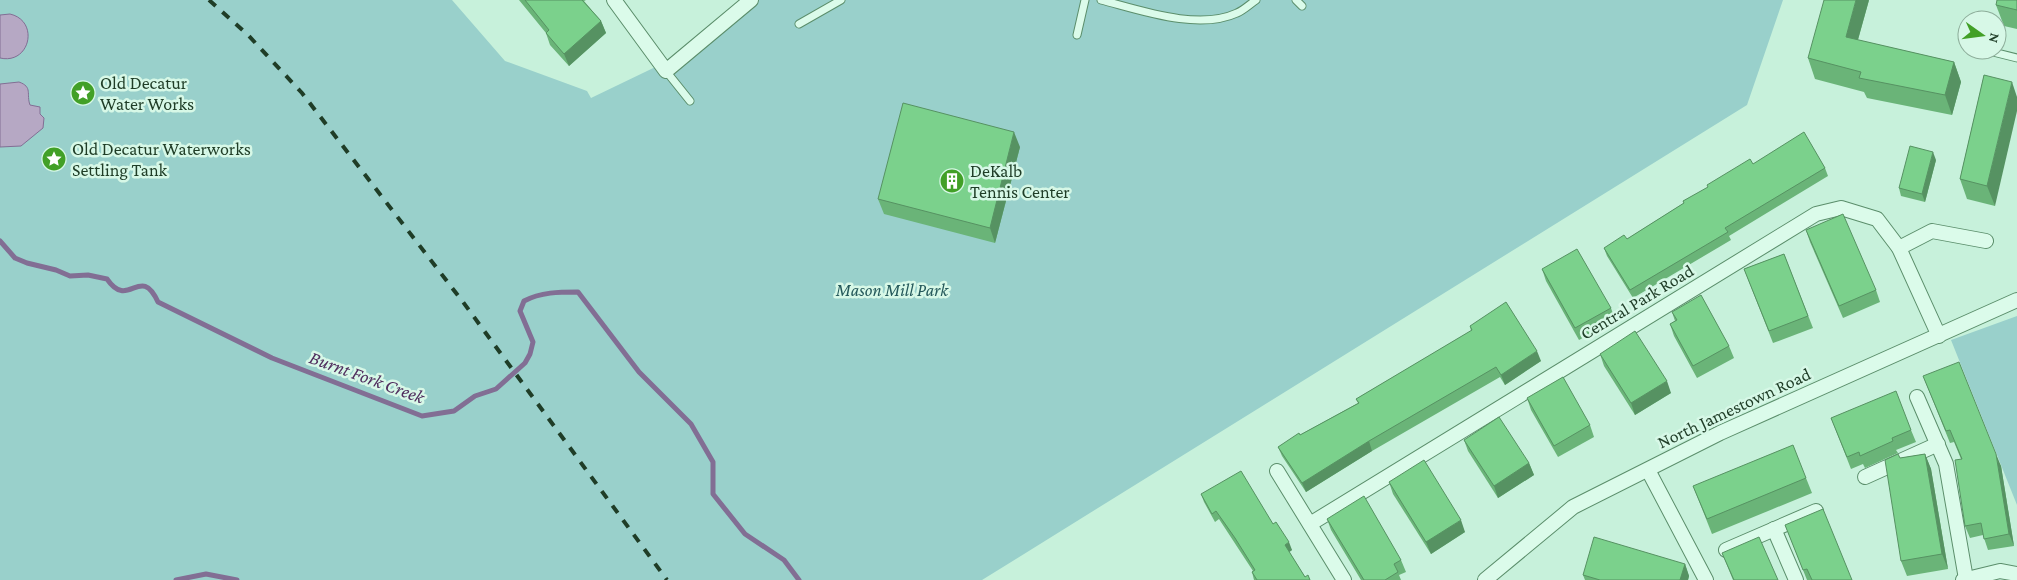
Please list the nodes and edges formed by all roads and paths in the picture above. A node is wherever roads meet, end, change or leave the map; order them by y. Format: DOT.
graph roads {
  1 [pos="614,0"];
  2 [pos="751,0"];
  3 [pos="841,0"];
  4 [pos="1085,0"];
  5 [pos="1100,0"];
  6 [pos="1256,0"];
  7 [pos="1296,0"];
  8 [pos="1302,6"];
  9 [pos="799,24"];
  10 [pos="1077,35"];
  11 [pos="666,71"];
  12 [pos="690,101"];
  13 [pos="1986,241"];
  14 [pos="1899,248"];
  15 [pos="2017,288"];
  16 [pos="2015,301"];
  17 [pos="1939,336"];
  18 [pos="1917,396"];
  19 [pos="1938,444"];
  20 [pos="1648,470"];
  21 [pos="1277,471"];
  22 [pos="1865,477"];
  23 [pos="1816,511"];
  24 [pos="1310,524"];
  25 [pos="1774,529"];
  26 [pos="1726,550"];
  27 [pos="2017,574"];
  28 [pos="1964,579"];
  29 [pos="1344,580"];
  30 [pos="1485,580"];
  31 [pos="1706,580"];
  32 [pos="1796,580"];
  1 -- 11 [label="street"];
  2 -- 11 [label="street"];
  3 -- 9 [label="lane"];
  4 -- 10 [label="lane"];
  5 -- 6 [label="lane"];
  7 -- 8 [label="lane"];
  11 -- 12 [label="lane"];
  13 -- 14 [label="street"];
  14 -- 17 [label="street, Central Park Road"];
  14 -- 24 [label="street, Central Park Road"];
  15 -- 16 [label="street"];
  16 -- 17 [label="street, North Jamestown Road"];
  17 -- 20 [label="street, North Jamestown Road"];
  18 -- 19 [label="street"];
  19 -- 22 [label="street"];
  19 -- 28 [label="street"];
  20 -- 30 [label="street, North Jamestown Road"];
  20 -- 31 [label="street"];
  21 -- 24 [label="street"];
  23 -- 25 [label="street"];
  24 -- 29 [label="street"];
  25 -- 26 [label="street"];
  25 -- 32 [label="street"];
  27 -- 28 [label="street"];
}
